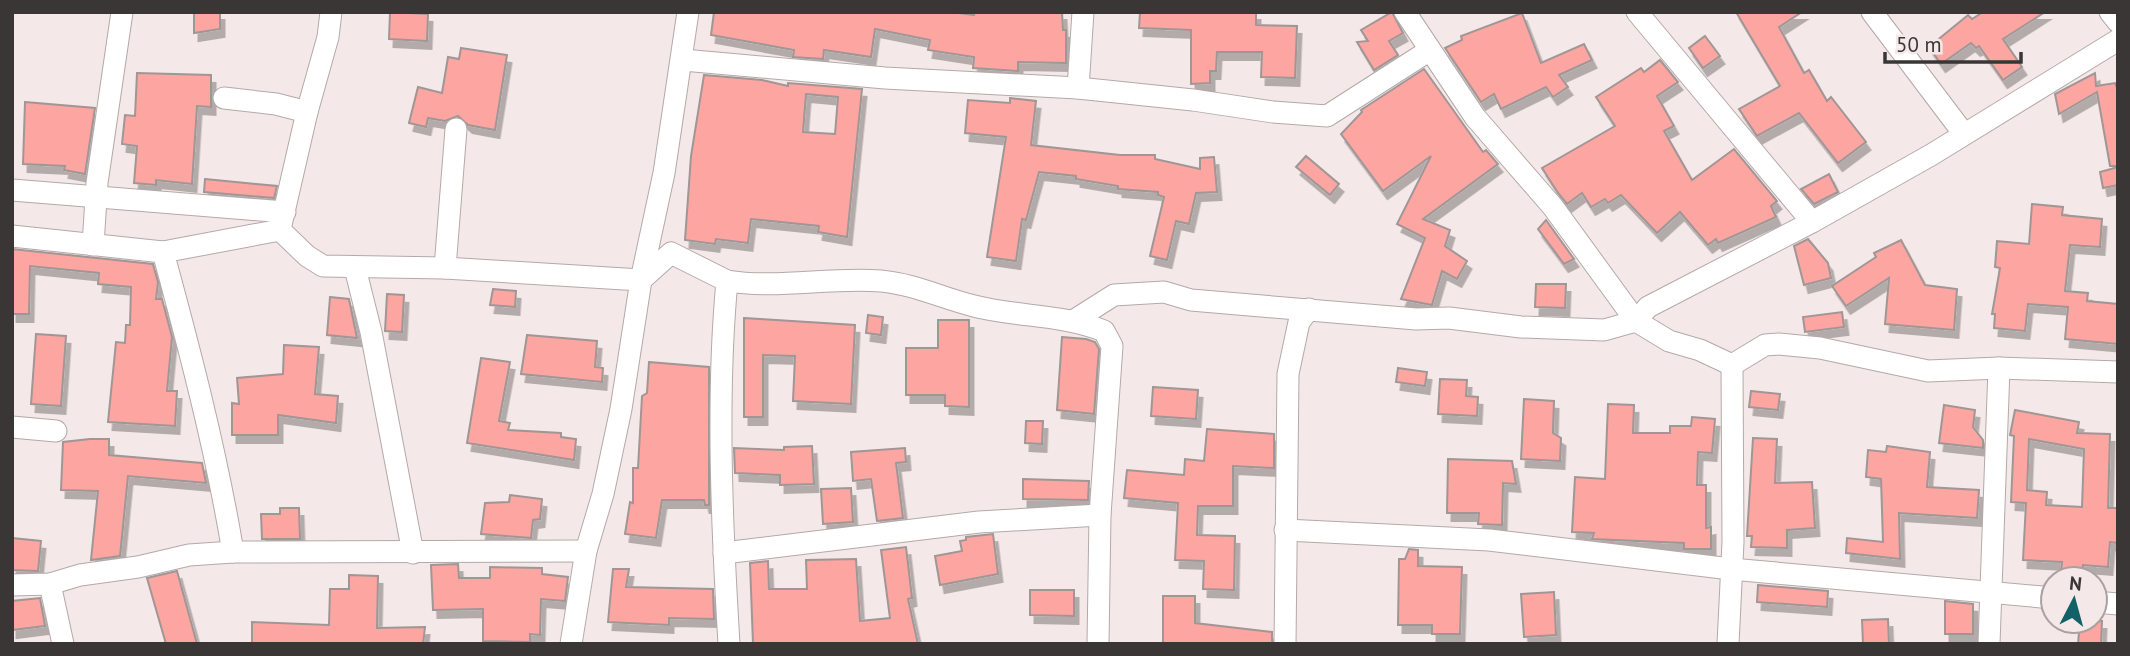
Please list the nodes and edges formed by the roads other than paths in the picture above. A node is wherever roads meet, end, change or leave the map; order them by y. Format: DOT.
graph roads {
  1 [pos="122,12"];
  2 [pos="331,12"];
  3 [pos="688,12"];
  4 [pos="1083,12"];
  5 [pos="1405,12"];
  6 [pos="1637,12"];
  7 [pos="1872,12"];
  8 [pos="2110,12"];
  9 [pos="2118,22"];
  10 [pos="2118,40"];
  11 [pos="1430,50"];
  12 [pos="683,60"];
  13 [pos="1078,88"];
  14 [pos="224,98"];
  15 [pos="307,112"];
  16 [pos="456,129"];
  17 [pos="1964,134"];
  18 [pos="12,190"];
  19 [pos="96,198"];
  20 [pos="282,221"];
  21 [pos="1812,222"];
  22 [pos="12,236"];
  23 [pos="93,244"];
  24 [pos="163,251"];
  25 [pos="355,268"];
  26 [pos="444,268"];
  27 [pos="640,280"];
  28 [pos="726,281"];
  29 [pos="1309,309"];
  30 [pos="1073,321"];
  31 [pos="1636,321"];
  32 [pos="1732,365"];
  33 [pos="1999,368"];
  34 [pos="2118,372"];
  35 [pos="12,426"];
  36 [pos="56,431"];
  37 [pos="1100,515"];
  38 [pos="1285,530"];
  39 [pos="586,551"];
  40 [pos="233,552"];
  41 [pos="413,553"];
  42 [pos="724,554"];
  43 [pos="1731,569"];
  44 [pos="12,584"];
  45 [pos="50,584"];
  46 [pos="1990,590"];
  47 [pos="2039,596"];
  48 [pos="63,644"];
  49 [pos="571,644"];
  50 [pos="729,644"];
  51 [pos="1098,644"];
  52 [pos="1285,644"];
  53 [pos="1728,644"];
  54 [pos="1989,644"];
  1 -- 19 [label="street"];
  2 -- 15 [label="street"];
  3 -- 12 [label="street"];
  4 -- 13 [label="street"];
  5 -- 11 [label="street"];
  6 -- 21 [label="street"];
  7 -- 17 [label="street"];
  8 -- 9 [label="street"];
  10 -- 17 [label="street"];
  11 -- 13 [label="street"];
  11 -- 31 [label="street"];
  12 -- 13 [label="street"];
  12 -- 27 [label="street"];
  14 -- 15 [label="street"];
  15 -- 20 [label="street"];
  16 -- 26 [label="street"];
  17 -- 21 [label="street"];
  18 -- 19 [label="street"];
  19 -- 20 [label="street"];
  19 -- 23 [label="street"];
  20 -- 24 [label="street"];
  20 -- 25 [label="street"];
  21 -- 31 [label="street"];
  22 -- 23 [label="street"];
  23 -- 24 [label="street"];
  24 -- 40 [label="street"];
  25 -- 26 [label="street"];
  25 -- 41 [label="street"];
  26 -- 27 [label="street"];
  27 -- 28 [label="street"];
  27 -- 39 [label="street"];
  28 -- 30 [label="street"];
  28 -- 42 [label="street"];
  29 -- 30 [label="street"];
  29 -- 31 [label="street"];
  29 -- 38 [label="street"];
  30 -- 37 [label="street"];
  31 -- 32 [label="street"];
  32 -- 33 [label="street"];
  32 -- 43 [label="street"];
  33 -- 34 [label="street"];
  33 -- 46 [label="street"];
  35 -- 36 [label="street"];
  37 -- 42 [label="street"];
  37 -- 51 [label="street"];
  38 -- 43 [label="street"];
  38 -- 52 [label="street"];
  39 -- 41 [label="street"];
  39 -- 49 [label="street"];
  40 -- 41 [label="street"];
  40 -- 45 [label="street"];
  42 -- 50 [label="street"];
  43 -- 46 [label="street"];
  43 -- 53 [label="street"];
  44 -- 45 [label="street"];
  45 -- 48 [label="street"];
  46 -- 47 [label="street"];
  46 -- 54 [label="street"];
}
